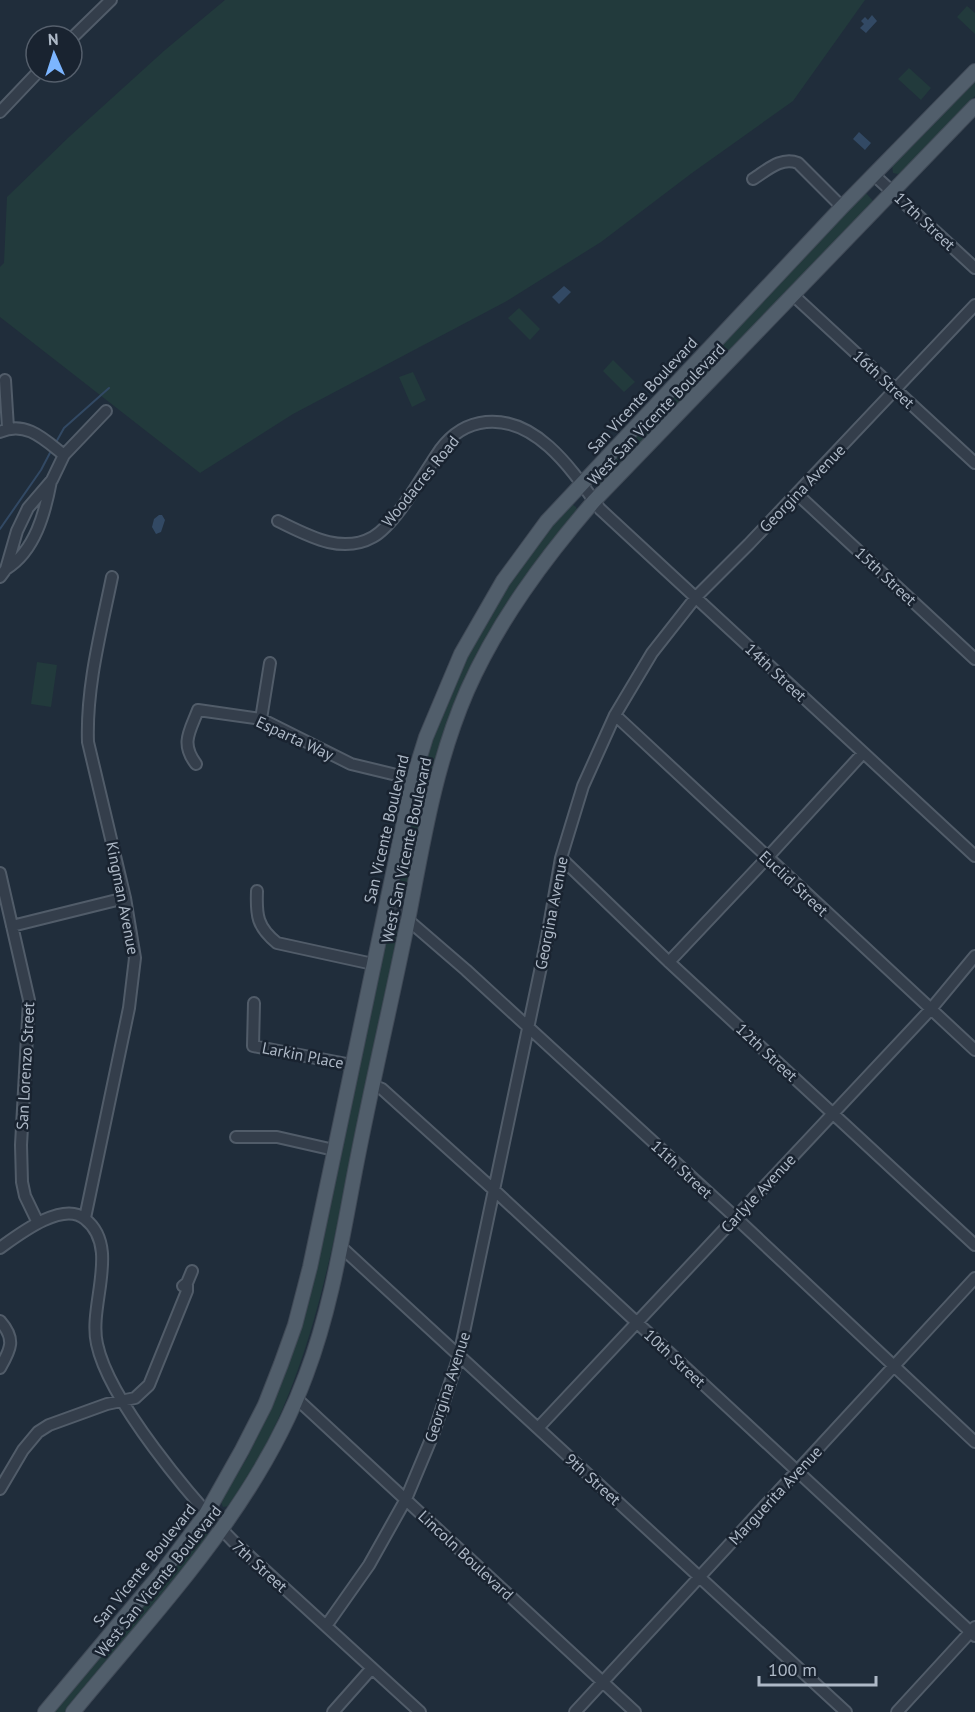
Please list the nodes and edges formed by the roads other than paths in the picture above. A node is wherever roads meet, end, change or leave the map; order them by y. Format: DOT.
graph roads {
  1 [pos="111,0"];
  2 [pos="84,26"];
  3 [pos="975,71"];
  4 [pos="27,84"];
  5 [pos="975,106"];
  6 [pos="0,112"];
  7 [pos="874,175"];
  8 [pos="753,180"];
  9 [pos="892,191"];
  10 [pos="842,207"];
  11 [pos="975,268"];
  12 [pos="793,295"];
  13 [pos="975,305"];
  14 [pos="5,380"];
  15 [pos="896,390"];
  16 [pos="106,411"];
  17 [pos="4,430"];
  18 [pos="64,455"];
  19 [pos="975,463"];
  20 [pos="52,480"];
  21 [pos="582,483"];
  22 [pos="797,494"];
  23 [pos="594,501"];
  24 [pos="278,521"];
  25 [pos="3,573"];
  26 [pos="112,577"];
  27 [pos="696,597"];
  28 [pos="975,659"];
  29 [pos="270,663"];
  30 [pos="615,715"];
  31 [pos="261,719"];
  32 [pos="863,753"];
  33 [pos="196,764"];
  34 [pos="413,779"];
  35 [pos="975,856"];
  36 [pos="561,858"];
  37 [pos="767,858"];
  38 [pos="0,873"];
  39 [pos="257,891"];
  40 [pos="125,898"];
  41 [pos="387,898"];
  42 [pos="408,920"];
  43 [pos="12,926"];
  44 [pos="975,956"];
  45 [pos="669,962"];
  46 [pos="373,964"];
  47 [pos="254,1003"];
  48 [pos="931,1009"];
  49 [pos="528,1026"];
  50 [pos="975,1050"];
  51 [pos="352,1065"];
  52 [pos="372,1085"];
  53 [pos="833,1113"];
  54 [pos="236,1137"];
  55 [pos="334,1150"];
  56 [pos="494,1190"];
  57 [pos="735,1217"];
  58 [pos="85,1218"];
  59 [pos="38,1223"];
  60 [pos="975,1245"];
  61 [pos="340,1246"];
  62 [pos="0,1248"];
  63 [pos="192,1270"];
  64 [pos="975,1278"];
  65 [pos="0,1321"];
  66 [pos="637,1322"];
  67 [pos="459,1356"];
  68 [pos="894,1367"];
  69 [pos="0,1368"];
  70 [pos="297,1399"];
  71 [pos="122,1401"];
  72 [pos="538,1428"];
  73 [pos="975,1442"];
  74 [pos="796,1471"];
  75 [pos="0,1489"];
  76 [pos="406,1499"];
  77 [pos="206,1514"];
  78 [pos="222,1530"];
  79 [pos="699,1576"];
  80 [pos="326,1626"];
  81 [pos="974,1632"];
  82 [pos="372,1668"];
  83 [pos="603,1682"];
  84 [pos="45,1712"];
  85 [pos="73,1712"];
  86 [pos="333,1712"];
  87 [pos="420,1712"];
  88 [pos="575,1712"];
  89 [pos="635,1712"];
  90 [pos="846,1712"];
  91 [pos="897,1712"];
  1 -- 2 [label="street"];
  3 -- 7 [label="main road, San Vicente Boulevard"];
  4 -- 6 [label="street"];
  5 -- 9 [label="main road, West San Vicente Boulevard"];
  7 -- 9 [label="street, 17th Street"];
  7 -- 10 [label="main road, San Vicente Boulevard"];
  8 -- 10 [label="street"];
  9 -- 11 [label="street, 17th Street"];
  9 -- 12 [label="main road, West San Vicente Boulevard"];
  10 -- 21 [label="main road, San Vicente Boulevard"];
  12 -- 15 [label="street, 16th Street"];
  12 -- 23 [label="main road, West San Vicente Boulevard"];
  13 -- 15 [label="street, Georgina Avenue"];
  14 -- 17 [label="street"];
  15 -- 19 [label="street, 16th Street"];
  15 -- 22 [label="street, Georgina Avenue"];
  16 -- 18 [label="street"];
  17 -- 18 [label="street"];
  18 -- 20 [label="street"];
  20 -- 25 [label="street"];
  20 -- 25 [label="street"];
  21 -- 23 [label="street, 14th Street"];
  21 -- 24 [label="street, Woodacres Road"];
  21 -- 34 [label="main road, San Vicente Boulevard"];
  22 -- 27 [label="street, Georgina Avenue"];
  22 -- 28 [label="street, 15th Street"];
  23 -- 27 [label="street, 14th Street"];
  23 -- 42 [label="main road, West San Vicente Boulevard"];
  26 -- 40 [label="street, Kingman Avenue"];
  27 -- 30 [label="street, Georgina Avenue"];
  27 -- 32 [label="street, 14th Street"];
  29 -- 31 [label="street"];
  30 -- 36 [label="street, Georgina Avenue"];
  30 -- 37 [label="street, Euclid Street"];
  31 -- 33 [label="street, Esparta Way"];
  31 -- 34 [label="street, Esparta Way"];
  32 -- 35 [label="street, 14th Street"];
  32 -- 37 [label="street"];
  34 -- 41 [label="main road, San Vicente Boulevard"];
  36 -- 45 [label="street, 12th Street"];
  36 -- 49 [label="street, Georgina Avenue"];
  37 -- 45 [label="street"];
  37 -- 48 [label="street, Euclid Street"];
  38 -- 43 [label="street, San Lorenzo Street"];
  39 -- 46 [label="street"];
  40 -- 43 [label="street"];
  40 -- 58 [label="street, Kingman Avenue"];
  41 -- 42 [label="street, 11th Street"];
  41 -- 46 [label="main road, San Vicente Boulevard"];
  42 -- 49 [label="street, 11th Street"];
  42 -- 52 [label="main road, West San Vicente Boulevard"];
  43 -- 59 [label="street, San Lorenzo Street"];
  44 -- 48 [label="street, Carlyle Avenue"];
  45 -- 53 [label="street, 12th Street"];
  46 -- 51 [label="main road, San Vicente Boulevard"];
  47 -- 51 [label="street, Larkin Place"];
  48 -- 50 [label="street, Euclid Street"];
  48 -- 53 [label="street, Carlyle Avenue"];
  49 -- 56 [label="street, Georgina Avenue"];
  49 -- 57 [label="street, 11th Street"];
  51 -- 55 [label="main road, San Vicente Boulevard"];
  52 -- 56 [label="street, 10th Street"];
  52 -- 61 [label="main road, West San Vicente Boulevard"];
  53 -- 57 [label="street, Carlyle Avenue"];
  53 -- 60 [label="street, 12th Street"];
  54 -- 55 [label="street"];
  55 -- 77 [label="main road, San Vicente Boulevard"];
  56 -- 66 [label="street, 10th Street"];
  56 -- 67 [label="street, Georgina Avenue"];
  57 -- 66 [label="street, Carlyle Avenue"];
  57 -- 68 [label="street, 11th Street"];
  58 -- 59 [label="street"];
  58 -- 71 [label="street, 7th Street"];
  59 -- 62 [label="street"];
  61 -- 67 [label="street, 9th Street"];
  61 -- 70 [label="main road, West San Vicente Boulevard"];
  63 -- 71 [label="street"];
  64 -- 68 [label="street, Marguerita Avenue"];
  65 -- 69 [label="street"];
  66 -- 72 [label="street, Carlyle Avenue"];
  66 -- 74 [label="street, 10th Street"];
  67 -- 72 [label="street, 9th Street"];
  67 -- 76 [label="street, Georgina Avenue"];
  68 -- 73 [label="street, 11th Street"];
  68 -- 74 [label="street, Marguerita Avenue"];
  70 -- 76 [label="street, Lincoln Boulevard"];
  70 -- 78 [label="main road, West San Vicente Boulevard"];
  71 -- 75 [label="street"];
  71 -- 77 [label="street, 7th Street"];
  72 -- 79 [label="street, 9th Street"];
  74 -- 79 [label="street, Marguerita Avenue"];
  74 -- 81 [label="street, 10th Street"];
  76 -- 80 [label="street, Georgina Avenue"];
  76 -- 83 [label="street, Lincoln Boulevard"];
  77 -- 78 [label="street, 7th Street"];
  77 -- 84 [label="main road, San Vicente Boulevard"];
  78 -- 80 [label="street, 7th Street"];
  78 -- 85 [label="main road, West San Vicente Boulevard"];
  79 -- 83 [label="street, Marguerita Avenue"];
  79 -- 90 [label="street, 9th Street"];
  80 -- 82 [label="street, 7th Street"];
  81 -- 91 [label="street"];
  82 -- 86 [label="street"];
  82 -- 87 [label="street, 7th Street"];
  83 -- 88 [label="street, Marguerita Avenue"];
  83 -- 89 [label="street, Lincoln Boulevard"];
}
